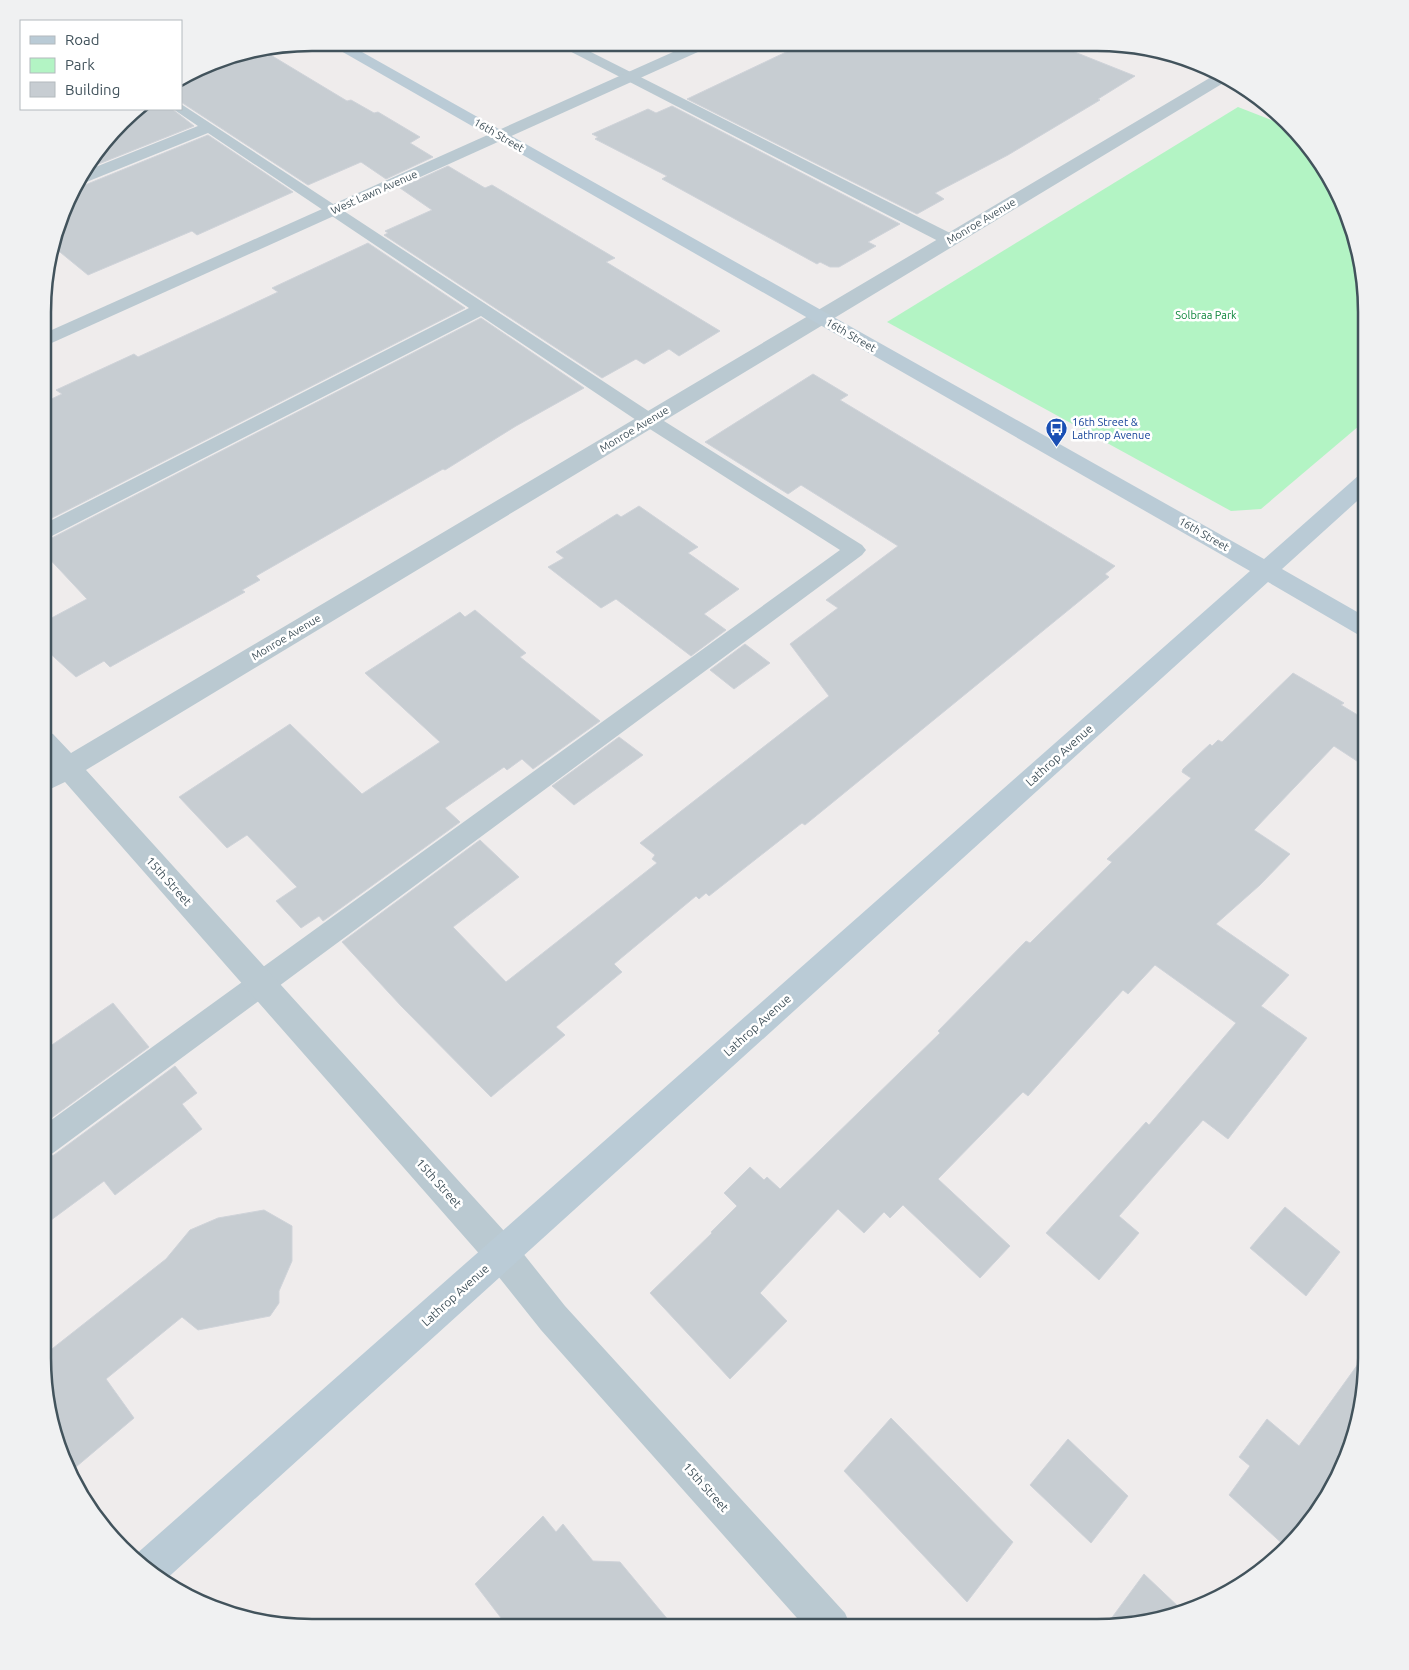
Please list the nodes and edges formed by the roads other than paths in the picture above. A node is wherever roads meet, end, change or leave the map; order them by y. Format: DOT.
graph roads {
  1 [pos="349,51"];
  2 [pos="577,51"];
  3 [pos="687,51"];
  4 [pos="628,77"];
  5 [pos="1217,80"];
  6 [pos="182,109"];
  7 [pos="210,127"];
  8 [pos="500,136"];
  9 [pos="90,175"];
  10 [pos="334,210"];
  11 [pos="950,240"];
  12 [pos="482,308"];
  13 [pos="820,317"];
  14 [pos="51,337"];
  15 [pos="650,420"];
  16 [pos="1358,488"];
  17 [pos="51,529"];
  18 [pos="1266,570"];
  19 [pos="1358,623"];
  20 [pos="51,761"];
  21 [pos="56,775"];
  22 [pos="262,985"];
  23 [pos="51,1137"];
  24 [pos="502,1254"];
  25 [pos="153,1565"];
  26 [pos="824,1619"];
  1 -- 8 [label="street, 16th Street"];
  2 -- 4 [label="lane"];
  3 -- 4 [label="street, West Lawn Avenue"];
  4 -- 8 [label="street, West Lawn Avenue"];
  4 -- 11 [label="lane"];
  5 -- 11 [label="street, Monroe Avenue"];
  6 -- 7 [label="lane"];
  7 -- 9 [label="lane"];
  7 -- 10 [label="lane"];
  8 -- 10 [label="street, West Lawn Avenue"];
  8 -- 13 [label="street, 16th Street"];
  10 -- 12 [label="lane"];
  10 -- 14 [label="street, West Lawn Avenue"];
  11 -- 13 [label="street, Monroe Avenue"];
  12 -- 15 [label="lane"];
  12 -- 17 [label="lane"];
  13 -- 15 [label="street, Monroe Avenue"];
  13 -- 18 [label="street, 16th Street"];
  15 -- 21 [label="street, Monroe Avenue"];
  15 -- 22 [label="lane"];
  16 -- 18 [label="street, Lathrop Avenue"];
  18 -- 19 [label="street, 16th Street"];
  18 -- 24 [label="street, Lathrop Avenue"];
  20 -- 21 [label="street, 15th Street"];
  21 -- 22 [label="street, 15th Street"];
  22 -- 23 [label="lane"];
  22 -- 24 [label="street, 15th Street"];
  24 -- 25 [label="street, Lathrop Avenue"];
  24 -- 26 [label="street, 15th Street"];
}
